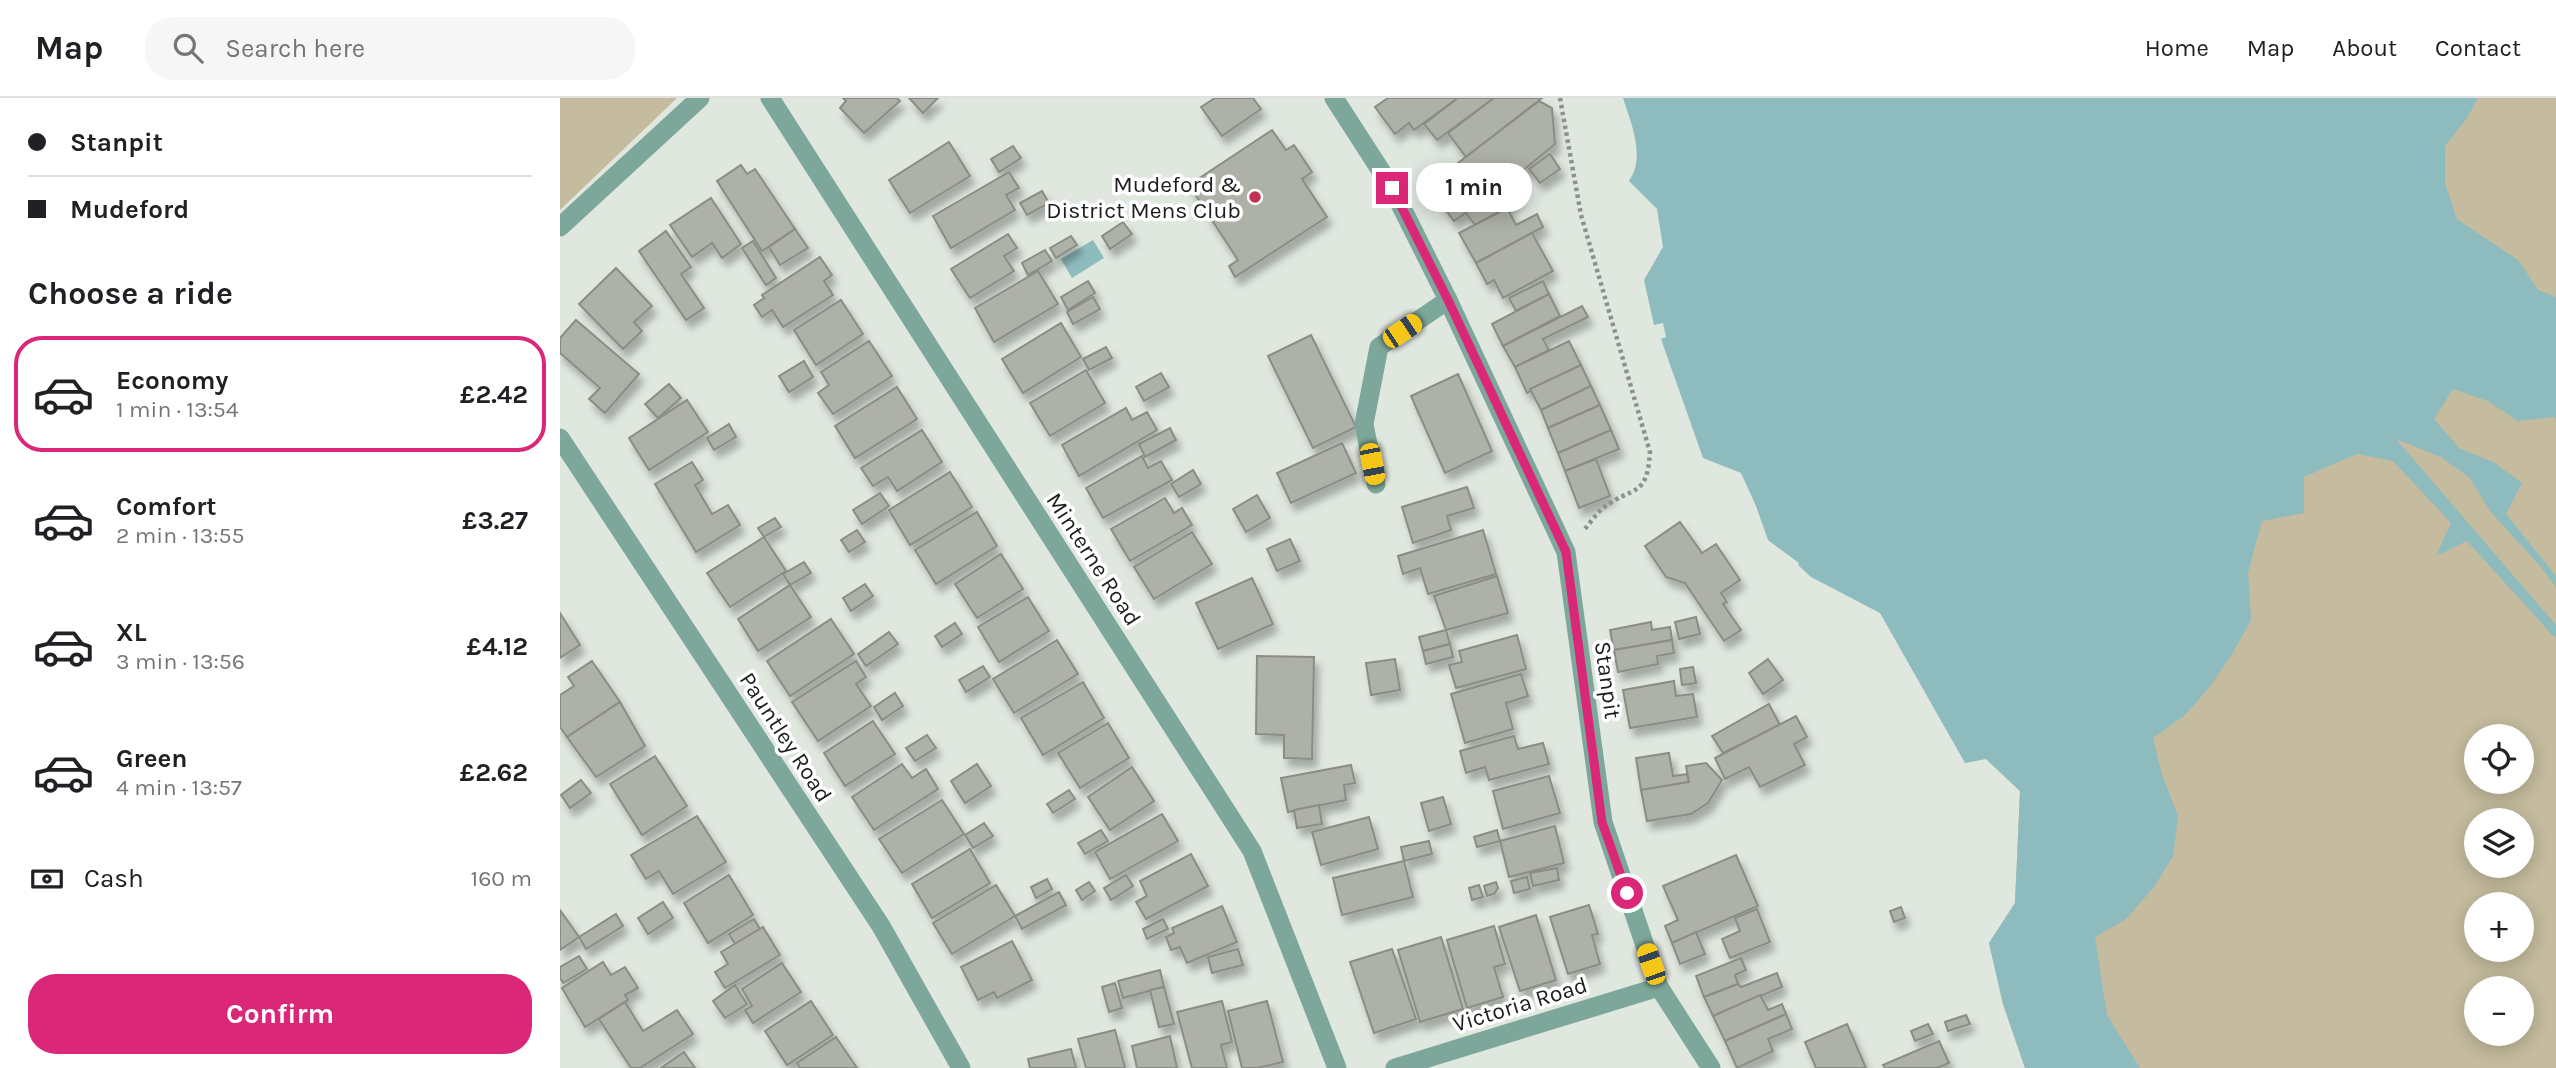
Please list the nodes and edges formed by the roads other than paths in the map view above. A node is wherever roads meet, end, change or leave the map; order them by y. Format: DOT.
graph roads {
  1 [pos="700,98"];
  2 [pos="770,98"];
  3 [pos="1334,98"];
  4 [pos="560,227"];
  5 [pos="1448,300"];
  6 [pos="560,438"];
  7 [pos="1376,484"];
  8 [pos="1659,987"];
  9 [pos="961,1068"];
  10 [pos="1337,1068"];
  11 [pos="1395,1068"];
  12 [pos="1711,1068"];
  1 -- 4 [label="street"];
  2 -- 10 [label="street, Minterne Road"];
  3 -- 5 [label="street, Stanpit"];
  5 -- 7 [label="street"];
  5 -- 8 [label="street, Stanpit"];
  6 -- 9 [label="street, Pauntley Road"];
  8 -- 11 [label="street, Victoria Road"];
  8 -- 12 [label="street, Stanpit"];
}
